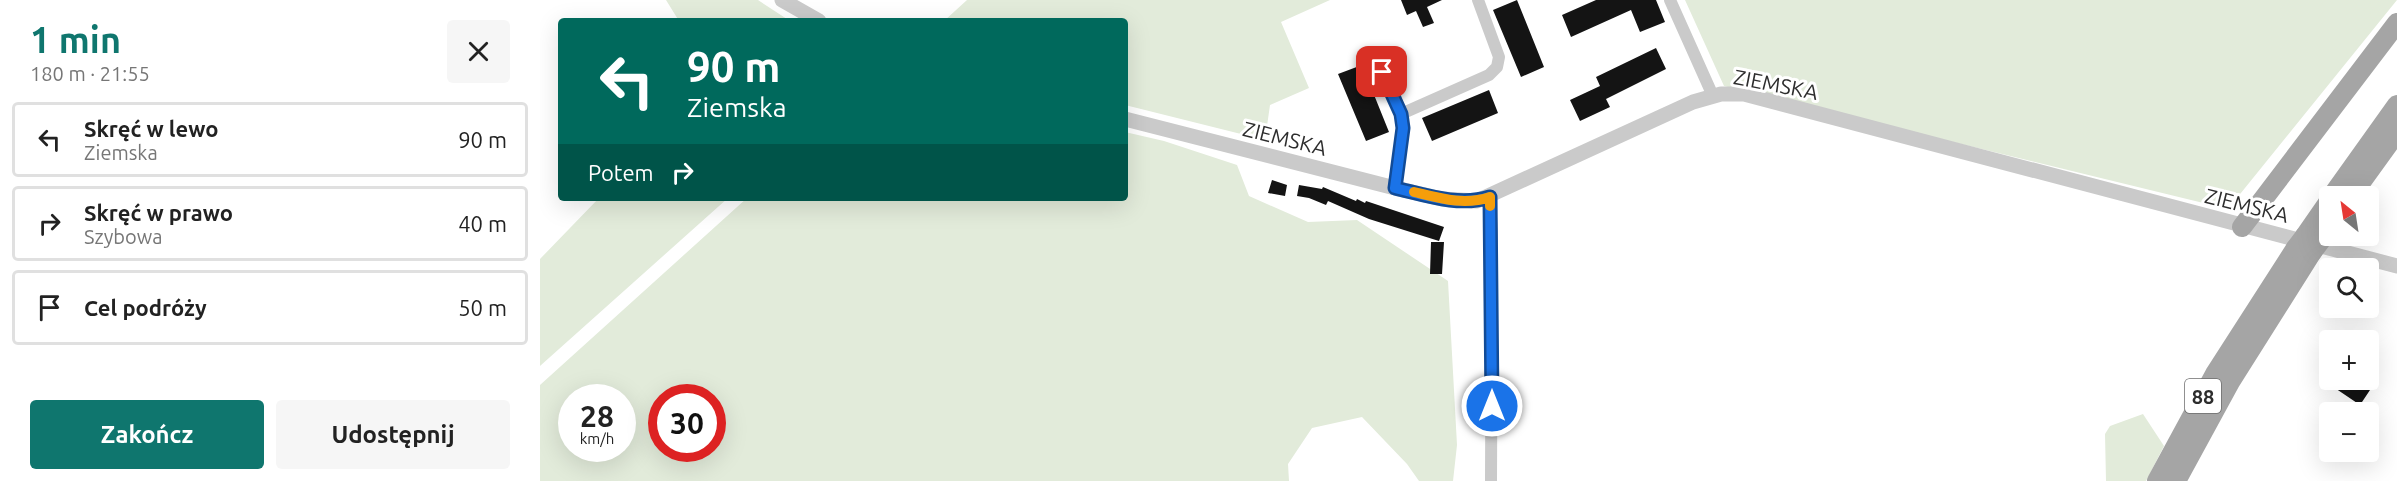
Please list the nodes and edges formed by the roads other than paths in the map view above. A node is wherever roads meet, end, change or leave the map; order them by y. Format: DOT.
graph roads {
  1 [pos="782,0"];
  2 [pos="1478,0"];
  3 [pos="1670,0"];
  4 [pos="814,18"];
  5 [pos="2397,23"];
  6 [pos="1382,72"];
  7 [pos="1713,96"];
  8 [pos="2397,105"];
  9 [pos="1401,114"];
  10 [pos="1128,120"];
  11 [pos="2397,132"];
  12 [pos="2339,186"];
  13 [pos="2358,186"];
  14 [pos="1395,188"];
  15 [pos="1490,197"];
  16 [pos="2242,227"];
  17 [pos="2319,227"];
  18 [pos="2313,241"];
  19 [pos="2397,266"];
  20 [pos="1491,481"];
  21 [pos="2157,481"];
  22 [pos="2176,481"];
  1 -- 4 [label="street"];
  2 -- 9 [label="street"];
  3 -- 7 [label="street"];
  5 -- 16 [label="main road"];
  6 -- 9 [label="street"];
  7 -- 15 [label="street, ZIEMSKA"];
  7 -- 16 [label="street, ZIEMSKA"];
  8 -- 12 [label="main road"];
  9 -- 14 [label="street"];
  10 -- 14 [label="street, ZIEMSKA"];
  11 -- 13 [label="main road"];
  14 -- 15 [label="street, ZIEMSKA"];
  15 -- 20 [label="street"];
  16 -- 19 [label="street, ZIEMSKA"];
  17 -- 18 [label="main road, 88"];
  18 -- 21 [label="main road, 88"];
  18 -- 22 [label="main road, 88"];
}
